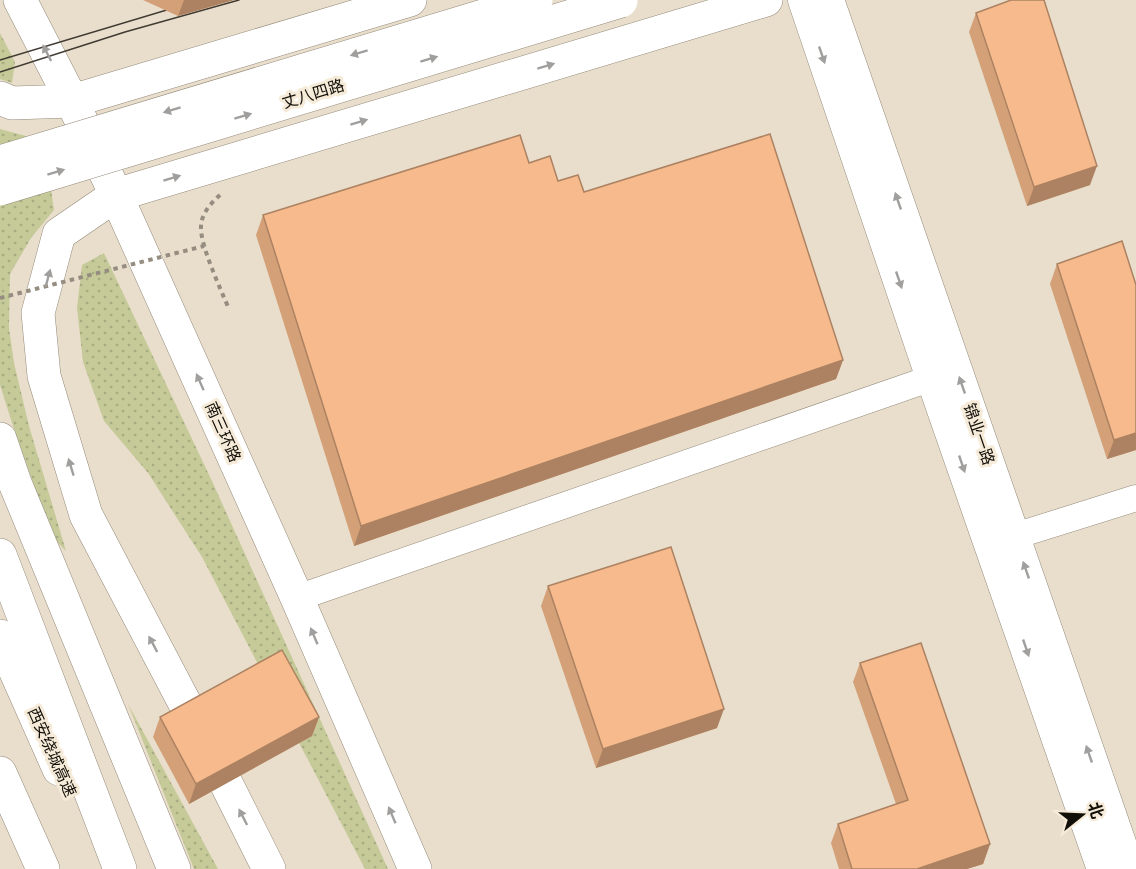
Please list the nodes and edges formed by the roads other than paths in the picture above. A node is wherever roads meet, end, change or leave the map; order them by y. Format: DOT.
graph roads {
  1 [pos="20,0"];
  2 [pos="410,0"];
  3 [pos="536,0"];
  4 [pos="766,0"];
  5 [pos="804,0"];
  6 [pos="828,0"];
  7 [pos="624,1"];
  8 [pos="0,98"];
  9 [pos="72,101"];
  10 [pos="0,162"];
  11 [pos="0,189"];
  12 [pos="116,195"];
  13 [pos="932,378"];
  14 [pos="0,439"];
  15 [pos="1136,498"];
  16 [pos="1002,540"];
  17 [pos="0,555"];
  18 [pos="297,598"];
  19 [pos="0,636"];
  20 [pos="0,773"];
  21 [pos="43,869"];
  22 [pos="104,869"];
  23 [pos="120,869"];
  24 [pos="174,869"];
  25 [pos="269,869"];
  26 [pos="415,869"];
  27 [pos="1102,869"];
  28 [pos="1129,869"];
  9 -- 1 [label="main road, 南三环路, one-way"];
  2 -- 9 [label="main road"];
  3 -- 10 [label="main road, 丈八四路, one-way, bridge"];
  12 -- 4 [label="main road, one-way"];
  5 -- 13 [label="street, 锦业一路, one-way"];
  16 -- 6 [label="street, 锦业一路, one-way"];
  11 -- 7 [label="main road, 丈八四路, one-way, bridge"];
  8 -- 9 [label="main road"];
  9 -- 12 [label="main road, 南三环路"];
  18 -- 12 [label="main road, 南三环路, one-way"];
  25 -- 12 [label="main road, one-way"];
  13 -- 16 [label="street, 锦业一路, one-way"];
  13 -- 18 [label="street"];
  14 -- 24 [label="main road"];
  15 -- 16 [label="street"];
  16 -- 27 [label="street, 锦业一路, one-way"];
  28 -- 16 [label="street, 锦业一路, one-way"];
  17 -- 23 [label="main road"];
  26 -- 18 [label="main road, 南三环路, one-way"];
  19 -- 22 [label="main road, 西安绕城高速"];
  20 -- 21 [label="main road"];
}
